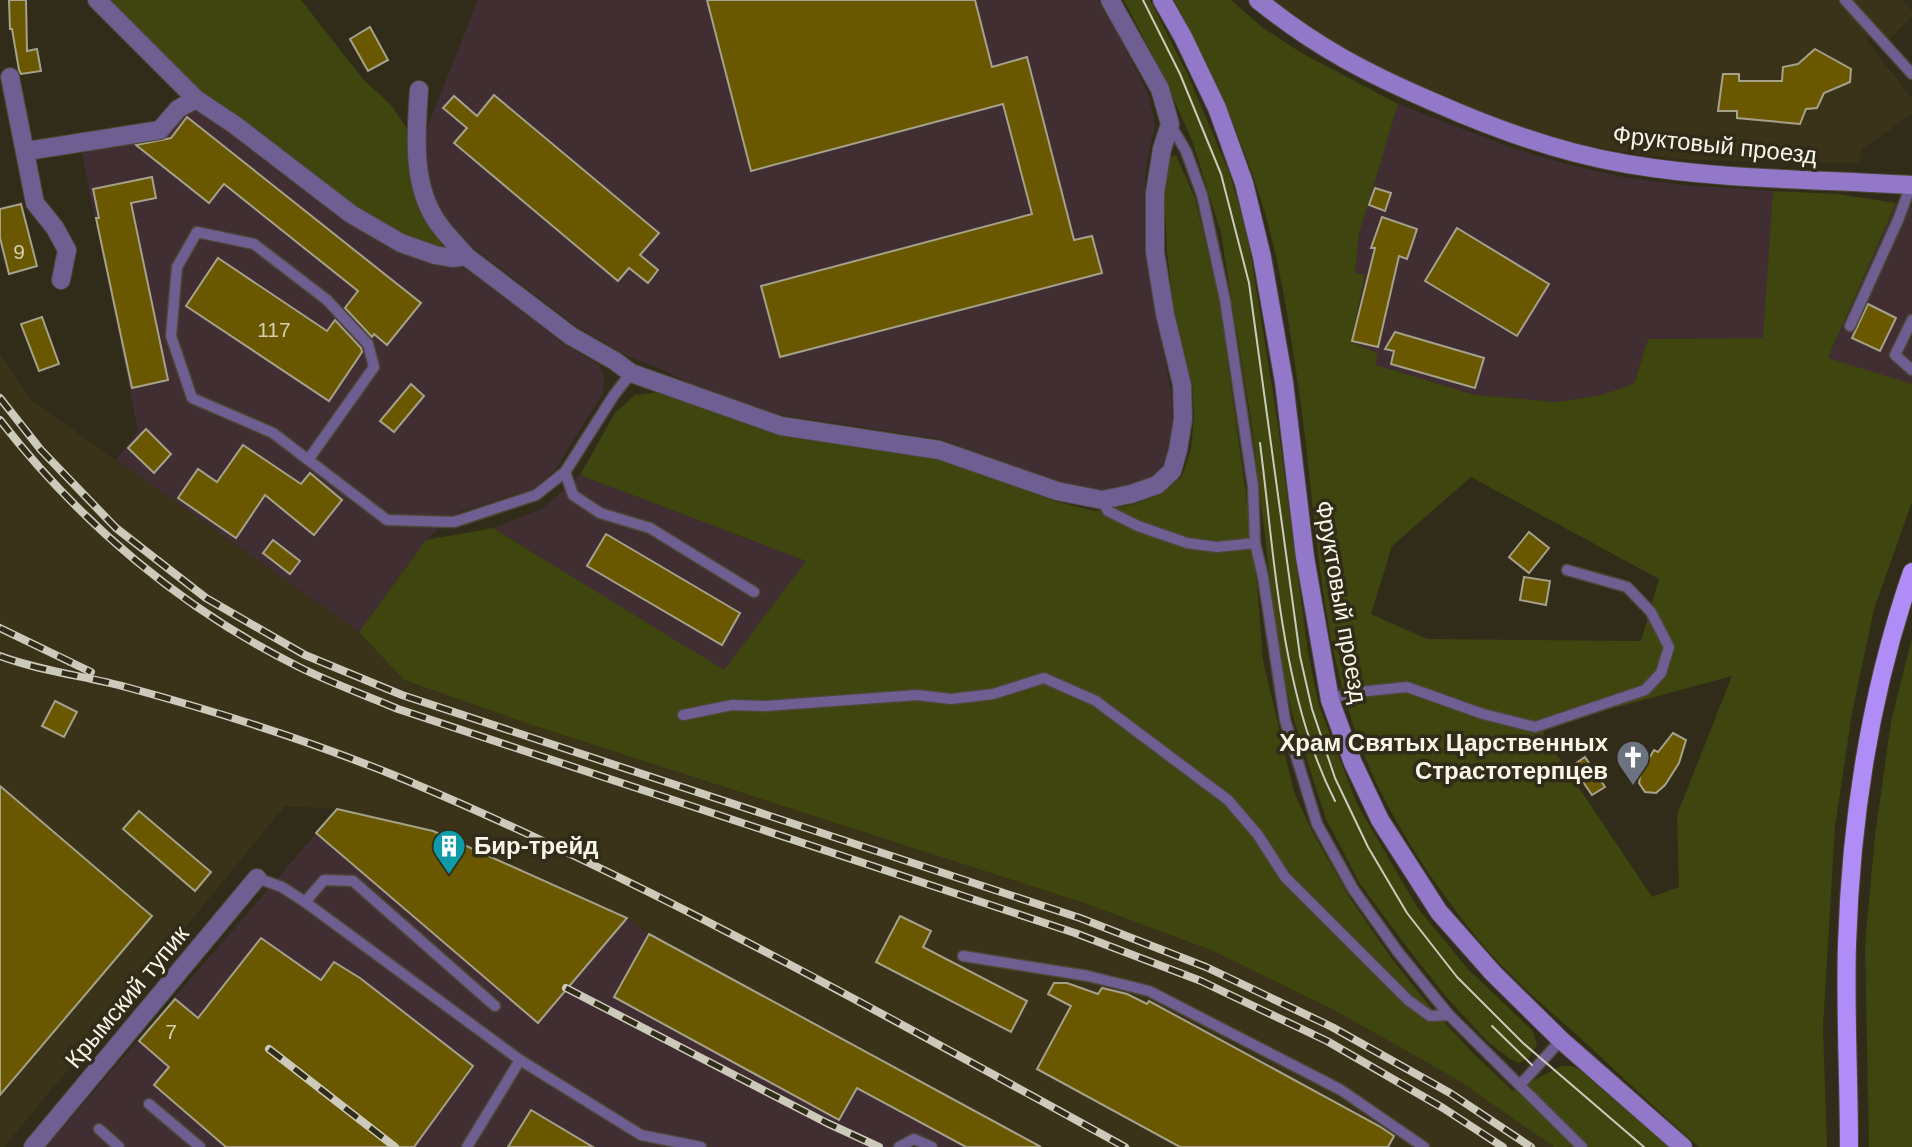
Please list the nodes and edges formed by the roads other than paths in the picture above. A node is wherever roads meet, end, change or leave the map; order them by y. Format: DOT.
graph roads {
  1 [pos="97,0"];
  2 [pos="1110,0"];
  3 [pos="1162,0"];
  4 [pos="1258,0"];
  5 [pos="1845,0"];
  6 [pos="1912,74"];
  7 [pos="10,76"];
  8 [pos="419,90"];
  9 [pos="196,99"];
  10 [pos="1170,124"];
  11 [pos="27,151"];
  12 [pos="1912,185"];
  13 [pos="466,257"];
  14 [pos="61,280"];
  15 [pos="1912,320"];
  16 [pos="1850,326"];
  17 [pos="1912,370"];
  18 [pos="631,373"];
  19 [pos="308,460"];
  20 [pos="565,472"];
  21 [pos="1102,500"];
  22 [pos="1255,543"];
  23 [pos="1567,570"];
  24 [pos="1912,572"];
  25 [pos="754,592"];
  26 [pos="1330,699"];
  27 [pos="683,715"];
  28 [pos="257,878"];
  29 [pos="305,902"];
  30 [pos="963,956"];
  31 [pos="495,1006"];
  32 [pos="1449,1015"];
  33 [pos="1561,1040"];
  34 [pos="520,1060"];
  35 [pos="1520,1085"];
  36 [pos="149,1104"];
  37 [pos="99,1129"];
  38 [pos="33,1147"];
  39 [pos="119,1147"];
  40 [pos="200,1147"];
  41 [pos="467,1147"];
  42 [pos="701,1147"];
  43 [pos="899,1147"];
  44 [pos="932,1147"];
  45 [pos="1424,1147"];
  46 [pos="1582,1147"];
  47 [pos="1683,1147"];
  48 [pos="1849,1147"];
  1 -- 9 [label="street"];
  2 -- 10 [label="street"];
  3 -- 26 [label="street, Фруктовый проезд"];
  4 -- 12 [label="street, Фруктовый проезд"];
  5 -- 6 [label="lane"];
  7 -- 11 [label="street"];
  8 -- 13 [label="street"];
  9 -- 11 [label="street"];
  9 -- 13 [label="street"];
  10 -- 21 [label="street"];
  10 -- 22 [label="lane"];
  11 -- 14 [label="street"];
  12 -- 16 [label="lane"];
  13 -- 18 [label="street"];
  15 -- 17 [label="lane"];
  18 -- 20 [label="lane"];
  18 -- 21 [label="street"];
  19 -- 19 [label="lane"];
  19 -- 20 [label="lane"];
  20 -- 25 [label="lane"];
  21 -- 22 [label="lane"];
  22 -- 32 [label="lane"];
  23 -- 26 [label="lane"];
  24 -- 48 [label="main road"];
  26 -- 33 [label="street, Фруктовый проезд"];
  27 -- 32 [label="lane"];
  28 -- 29 [label="lane"];
  28 -- 38 [label="street, Крымский тупик"];
  29 -- 31 [label="lane"];
  29 -- 34 [label="lane"];
  30 -- 45 [label="lane"];
  32 -- 35 [label="lane"];
  33 -- 35 [label="lane"];
  33 -- 47 [label="street, Фруктовый проезд"];
  34 -- 41 [label="lane"];
  34 -- 42 [label="lane"];
  35 -- 46 [label="lane"];
  36 -- 40 [label="lane"];
  37 -- 39 [label="lane"];
  43 -- 44 [label="lane"];
}
